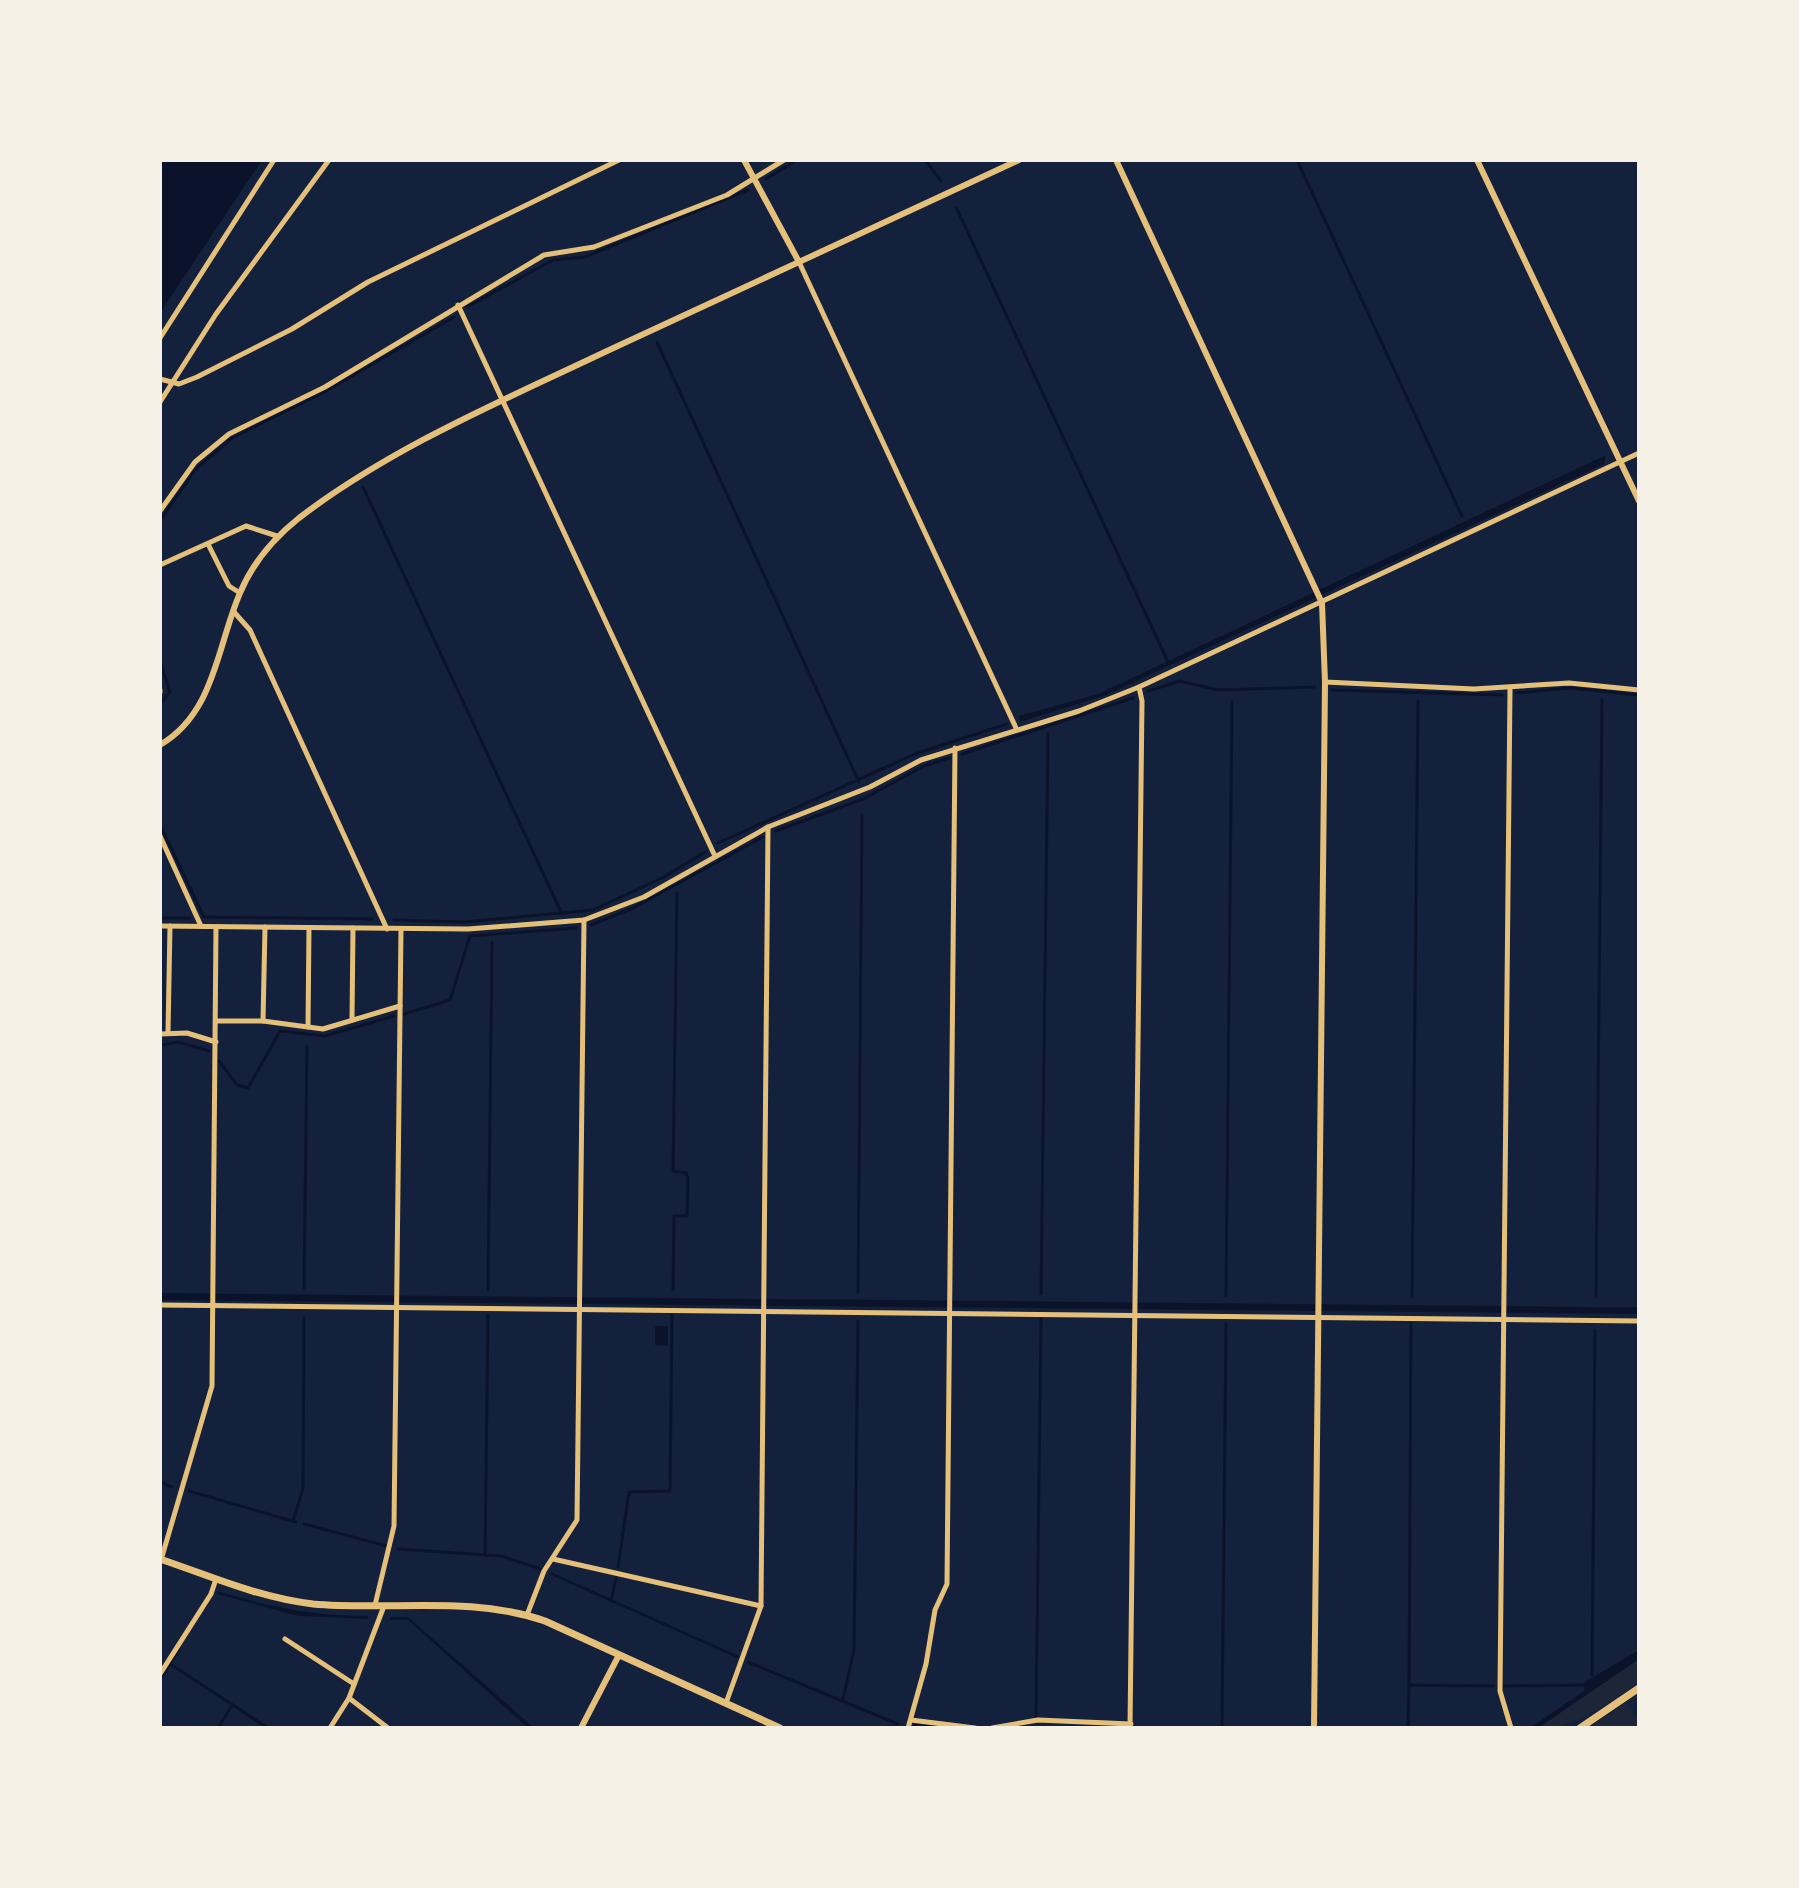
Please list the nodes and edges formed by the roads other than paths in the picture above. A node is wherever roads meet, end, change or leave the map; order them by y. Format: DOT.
graph roads {
  1 [pos="274,160"];
  2 [pos="329,160"];
  3 [pos="619,160"];
  4 [pos="744,160"];
  5 [pos="784,160"];
  6 [pos="1019,160"];
  7 [pos="1116,160"];
  8 [pos="1477,160"];
  9 [pos="754,178"];
  10 [pos="799,262"];
  11 [pos="458,305"];
  12 [pos="160,338"];
  13 [pos="160,379"];
  14 [pos="170,384"];
  15 [pos="504,400"];
  16 [pos="160,402"];
  17 [pos="1639,453"];
  18 [pos="1620,462"];
  19 [pos="1639,501"];
  20 [pos="160,511"];
  21 [pos="277,536"];
  22 [pos="208,544"];
  23 [pos="160,565"];
  24 [pos="240,593"];
  25 [pos="1322,603"];
  26 [pos="234,612"];
  27 [pos="1325,682"];
  28 [pos="1139,687"];
  29 [pos="1510,689"];
  30 [pos="1639,690"];
  31 [pos="1016,728"];
  32 [pos="160,745"];
  33 [pos="955,748"];
  34 [pos="768,827"];
  35 [pos="160,836"];
  36 [pos="714,854"];
  37 [pos="584,920"];
  38 [pos="160,926"];
  39 [pos="170,926"];
  40 [pos="201,926"];
  41 [pos="216,927"];
  42 [pos="265,927"];
  43 [pos="309,928"];
  44 [pos="353,928"];
  45 [pos="387,929"];
  46 [pos="401,929"];
  47 [pos="400,1006"];
  48 [pos="352,1020"];
  49 [pos="216,1021"];
  50 [pos="263,1021"];
  51 [pos="308,1027"];
  52 [pos="168,1033"];
  53 [pos="160,1034"];
  54 [pos="216,1042"];
  55 [pos="214,1300"];
  56 [pos="160,1305"];
  57 [pos="396,1306"];
  58 [pos="580,1308"];
  59 [pos="951,1311"];
  60 [pos="764,1312"];
  61 [pos="1134,1314"];
  62 [pos="1318,1316"];
  63 [pos="1503,1316"];
  64 [pos="1639,1321"];
  65 [pos="161,1559"];
  66 [pos="553,1559"];
  67 [pos="216,1578"];
  68 [pos="380,1605"];
  69 [pos="761,1606"];
  70 [pos="527,1615"];
  71 [pos="285,1639"];
  72 [pos="619,1655"];
  73 [pos="160,1674"];
  74 [pos="354,1684"];
  75 [pos="1639,1688"];
  76 [pos="349,1698"];
  77 [pos="726,1704"];
  78 [pos="911,1720"];
  79 [pos="765,1725"];
  80 [pos="1130,1726"];
  81 [pos="330,1728"];
  82 [pos="388,1728"];
  83 [pos="581,1728"];
  84 [pos="780,1728"];
  85 [pos="908,1728"];
  86 [pos="975,1728"];
  87 [pos="992,1728"];
  88 [pos="1314,1728"];
  89 [pos="1511,1728"];
  90 [pos="1580,1728"];
  1 -- 12 [label="street"];
  2 -- 14 [label="street"];
  3 -- 14 [label="street"];
  4 -- 9 [label="street"];
  5 -- 9 [label="street"];
  6 -- 10 [label="street"];
  7 -- 25 [label="street"];
  8 -- 18 [label="street"];
  9 -- 10 [label="street"];
  9 -- 11 [label="street"];
  10 -- 15 [label="street"];
  10 -- 31 [label="street"];
  11 -- 15 [label="street"];
  11 -- 20 [label="street"];
  13 -- 14 [label="street"];
  14 -- 16 [label="street"];
  15 -- 21 [label="street"];
  15 -- 36 [label="street"];
  17 -- 18 [label="street"];
  18 -- 19 [label="street"];
  18 -- 25 [label="street"];
  21 -- 22 [label="street"];
  21 -- 24 [label="street"];
  22 -- 23 [label="street"];
  22 -- 24 [label="street"];
  24 -- 26 [label="street"];
  25 -- 27 [label="street"];
  25 -- 28 [label="street"];
  26 -- 32 [label="street"];
  26 -- 45 [label="street"];
  27 -- 29 [label="street"];
  27 -- 62 [label="street"];
  28 -- 31 [label="street"];
  28 -- 61 [label="street"];
  29 -- 30 [label="street"];
  29 -- 63 [label="street"];
  31 -- 33 [label="street"];
  33 -- 34 [label="street"];
  33 -- 59 [label="street"];
  34 -- 36 [label="street"];
  34 -- 60 [label="street"];
  35 -- 40 [label="street"];
  36 -- 37 [label="street"];
  37 -- 46 [label="street"];
  37 -- 58 [label="street"];
  38 -- 39 [label="street"];
  39 -- 40 [label="street"];
  39 -- 52 [label="street"];
  40 -- 41 [label="street"];
  41 -- 42 [label="street"];
  41 -- 49 [label="street"];
  42 -- 43 [label="street"];
  42 -- 50 [label="street"];
  43 -- 44 [label="street"];
  43 -- 51 [label="street"];
  44 -- 45 [label="street"];
  44 -- 48 [label="street"];
  45 -- 46 [label="street"];
  46 -- 47 [label="street"];
  47 -- 48 [label="street"];
  47 -- 57 [label="street"];
  48 -- 51 [label="street"];
  49 -- 50 [label="street"];
  49 -- 54 [label="street"];
  50 -- 51 [label="street"];
  52 -- 53 [label="street"];
  52 -- 54 [label="street"];
  54 -- 55 [label="street"];
  55 -- 56 [label="street"];
  55 -- 57 [label="street"];
  55 -- 65 [label="street"];
  57 -- 58 [label="street"];
  57 -- 68 [label="street"];
  58 -- 60 [label="street"];
  58 -- 66 [label="street"];
  59 -- 60 [label="street"];
  59 -- 61 [label="street"];
  59 -- 78 [label="street"];
  60 -- 69 [label="street"];
  61 -- 62 [label="street"];
  61 -- 80 [label="street"];
  62 -- 63 [label="street"];
  62 -- 88 [label="street"];
  63 -- 64 [label="street"];
  63 -- 89 [label="street"];
  65 -- 67 [label="main road"];
  66 -- 69 [label="street"];
  66 -- 70 [label="street"];
  67 -- 68 [label="main road"];
  67 -- 73 [label="street"];
  68 -- 70 [label="main road"];
  68 -- 74 [label="street"];
  69 -- 77 [label="street"];
  70 -- 72 [label="main road"];
  71 -- 74 [label="street"];
  72 -- 77 [label="main road"];
  72 -- 83 [label="street"];
  74 -- 76 [label="street"];
  75 -- 90 [label="main road"];
  76 -- 81 [label="street"];
  76 -- 82 [label="street"];
  77 -- 79 [label="main road"];
  78 -- 85 [label="street"];
  78 -- 86 [label="street"];
  79 -- 84 [label="main road"];
  80 -- 87 [label="street"];
}
